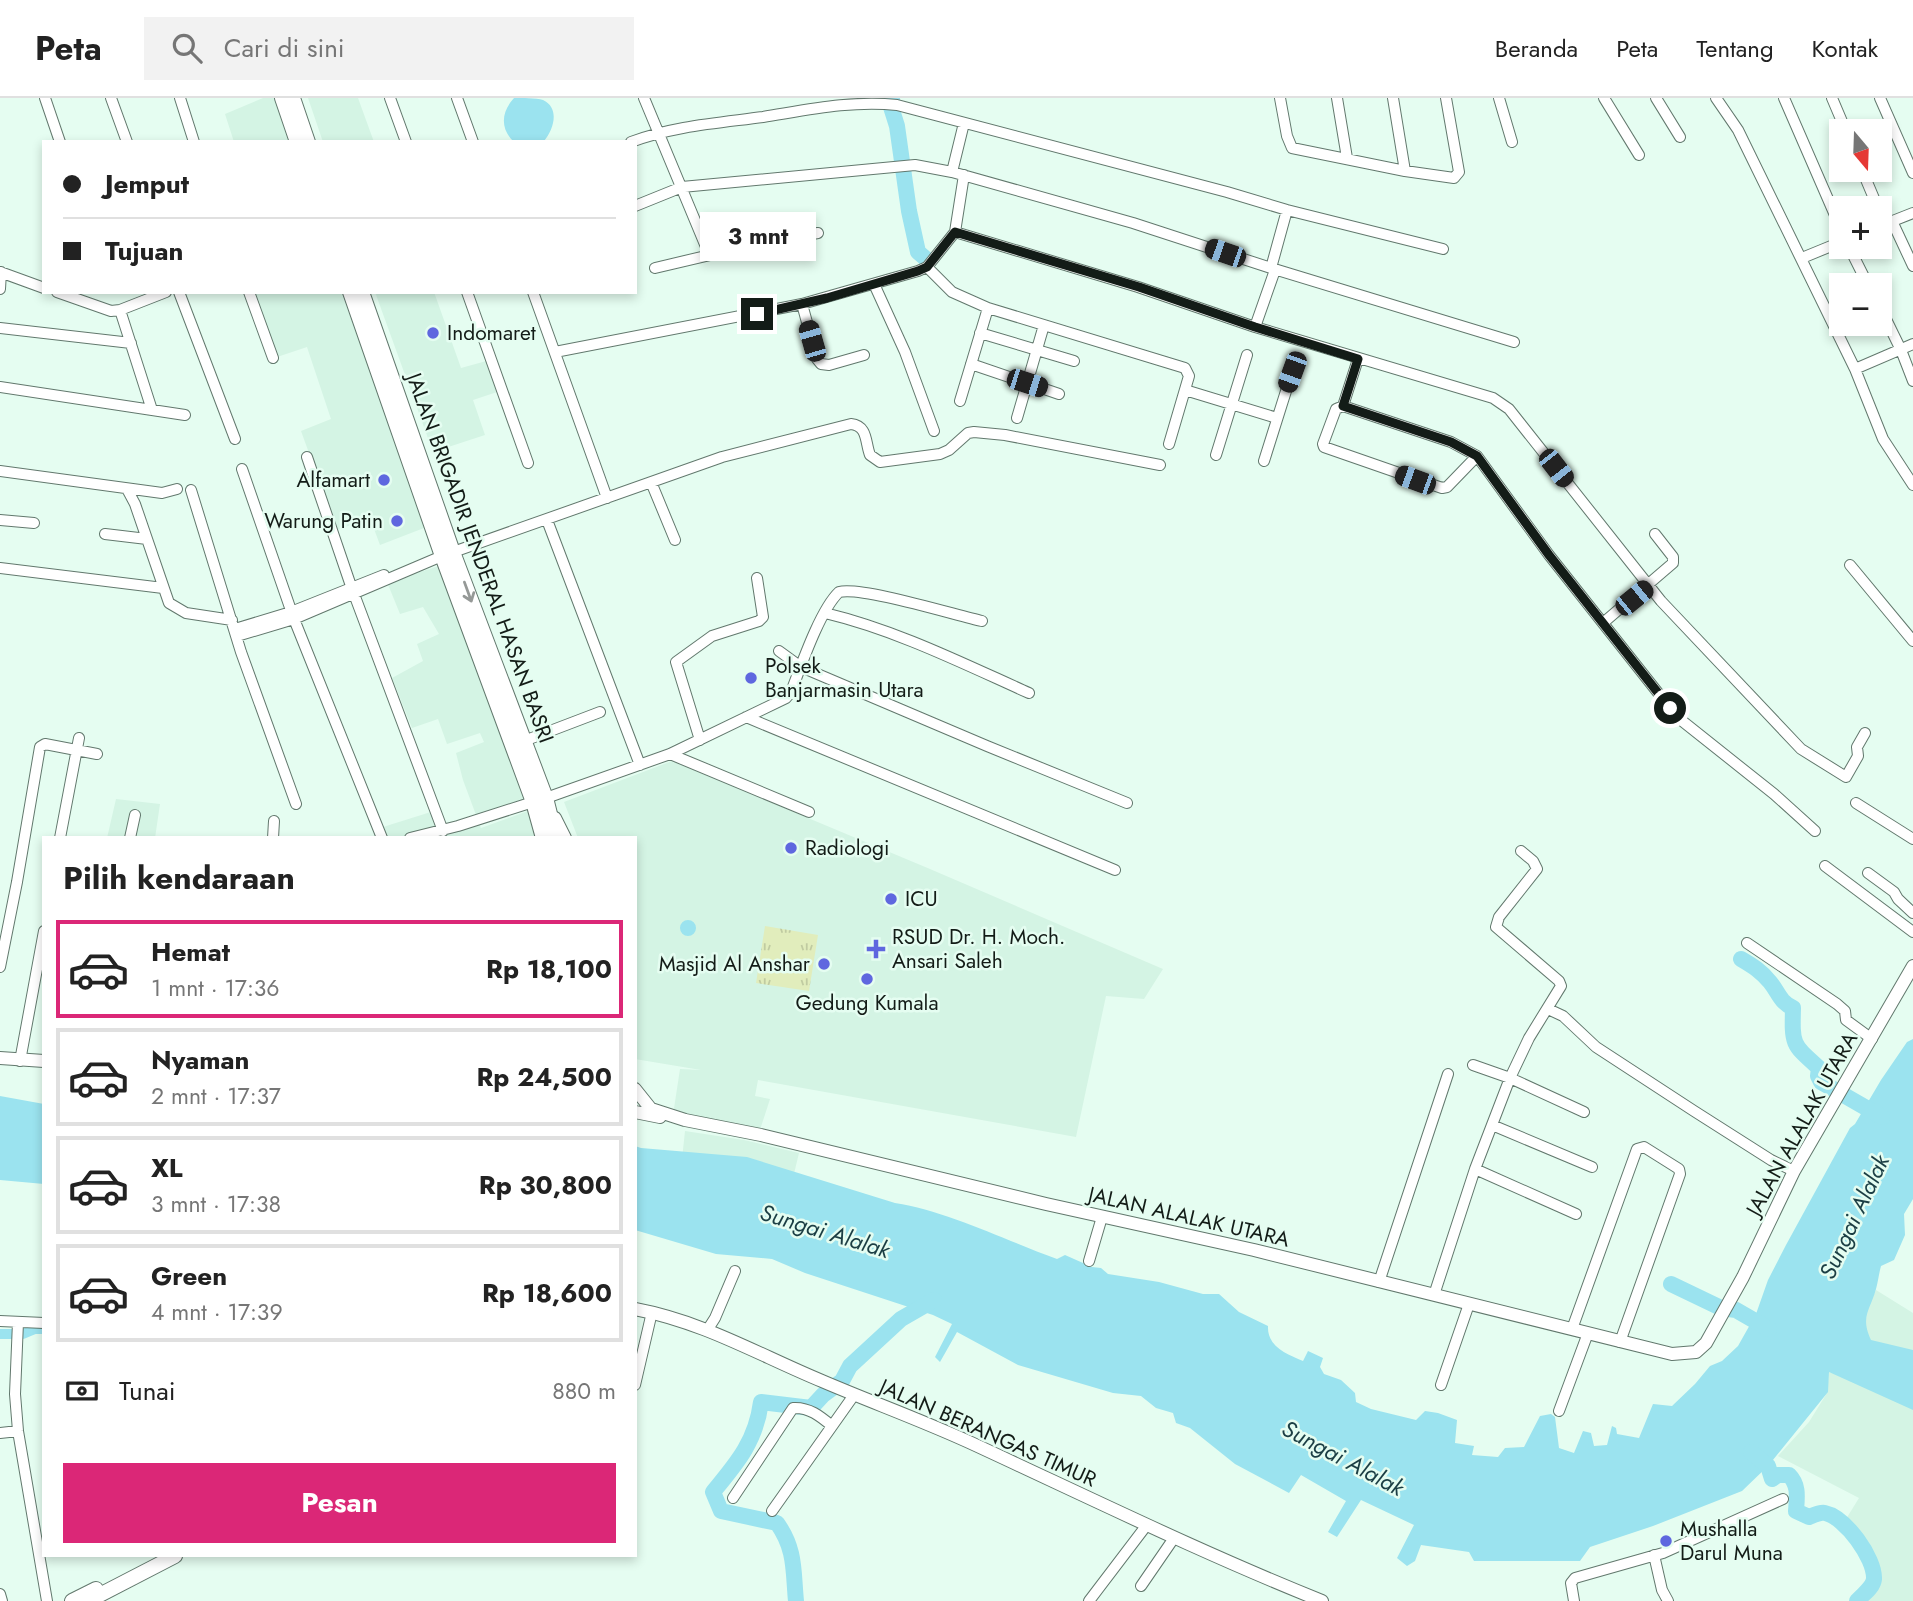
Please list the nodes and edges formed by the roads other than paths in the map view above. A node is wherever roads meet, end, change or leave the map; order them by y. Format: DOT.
graph roads {
  1 [pos="45,98"];
  2 [pos="111,98"];
  3 [pos="180,98"];
  4 [pos="282,98"];
  5 [pos="293,98"];
  6 [pos="390,98"];
  7 [pos="457,98"];
  8 [pos="644,98"];
  9 [pos="1280,98"];
  10 [pos="1337,98"];
  11 [pos="1393,98"];
  12 [pos="1446,98"];
  13 [pos="1499,98"];
  14 [pos="1604,98"];
  15 [pos="1656,98"];
  16 [pos="1716,98"];
  17 [pos="1784,98"];
  18 [pos="1832,98"];
  19 [pos="1880,98"];
  20 [pos="1841,119"];
  21 [pos="964,123"];
  22 [pos="659,131"];
  23 [pos="1680,137"];
  24 [pos="59,140"];
  25 [pos="126,140"];
  26 [pos="193,140"];
  27 [pos="296,140"];
  28 [pos="307,140"];
  29 [pos="405,140"];
  30 [pos="472,140"];
  31 [pos="636,140"];
  32 [pos="1512,142"];
  33 [pos="1639,155"];
  34 [pos="1347,158"];
  35 [pos="1405,171"];
  36 [pos="952,172"];
  37 [pos="1913,173"];
  38 [pos="964,176"];
  39 [pos="682,187"];
  40 [pos="1829,201"];
  41 [pos="637,205"];
  42 [pos="1287,211"];
  43 [pos="1913,213"];
  44 [pos="1892,221"];
  45 [pos="955,232"];
  46 [pos="818,233"];
  47 [pos="1892,234"];
  48 [pos="1829,247"];
  49 [pos="1443,249"];
  50 [pos="709,254"];
  51 [pos="1802,258"];
  52 [pos="928,266"];
  53 [pos="1913,266"];
  54 [pos="655,268"];
  55 [pos="1273,269"];
  56 [pos="1,272"];
  57 [pos="874,284"];
  58 [pos="42,287"];
  59 [pos="0,289"];
  60 [pos="62,294"];
  61 [pos="161,294"];
  62 [pos="180,294"];
  63 [pos="250,294"];
  64 [pos="351,294"];
  65 [pos="362,294"];
  66 [pos="468,294"];
  67 [pos="534,294"];
  68 [pos="802,304"];
  69 [pos="988,307"];
  70 [pos="120,310"];
  71 [pos="1044,325"];
  72 [pos="1255,327"];
  73 [pos="0,328"];
  74 [pos="1892,332"];
  75 [pos="980,333"];
  76 [pos="1514,342"];
  77 [pos="131,343"];
  78 [pos="375,344"];
  79 [pos="1913,344"];
  80 [pos="1037,350"];
  81 [pos="1901,350"];
  82 [pos="555,352"];
  83 [pos="864,355"];
  84 [pos="1247,355"];
  85 [pos="273,358"];
  86 [pos="1358,359"];
  87 [pos="1074,361"];
  88 [pos="971,364"];
  89 [pos="1855,369"];
  90 [pos="1292,372"];
  91 [pos="1913,381"];
  92 [pos="1027,383"];
  93 [pos="0,387"];
  94 [pos="1185,390"];
  95 [pos="1059,394"];
  96 [pos="960,401"];
  97 [pos="1230,404"];
  98 [pos="1343,406"];
  99 [pos="152,410"];
  100 [pos="185,415"];
  101 [pos="1017,418"];
  102 [pos="1277,418"];
  103 [pos="934,431"];
  104 [pos="235,439"];
  105 [pos="1169,444"];
  106 [pos="1216,454"];
  107 [pos="1477,456"];
  108 [pos="307,457"];
  109 [pos="1264,461"];
  110 [pos="528,463"];
  111 [pos="1160,466"];
  112 [pos="242,469"];
  113 [pos="0,471"];
  114 [pos="651,482"];
  115 [pos="1913,485"];
  116 [pos="127,489"];
  117 [pos="177,489"];
  118 [pos="191,490"];
  119 [pos="162,493"];
  120 [pos="607,498"];
  121 [pos="135,504"];
  122 [pos="0,520"];
  123 [pos="547,520"];
  124 [pos="34,523"];
  125 [pos="105,534"];
  126 [pos="1655,534"];
  127 [pos="147,539"];
  128 [pos="675,540"];
  129 [pos="447,554"];
  130 [pos="1850,565"];
  131 [pos="0,568"];
  132 [pos="757,578"];
  133 [pos="1649,586"];
  134 [pos="163,588"];
  135 [pos="352,590"];
  136 [pos="825,613"];
  137 [pos="292,616"];
  138 [pos="982,621"];
  139 [pos="1603,623"];
  140 [pos="235,628"];
  141 [pos="1913,641"];
  142 [pos="779,651"];
  143 [pos="801,667"];
  144 [pos="1029,693"];
  145 [pos="600,712"];
  146 [pos="746,718"];
  147 [pos="1865,733"];
  148 [pos="79,738"];
  149 [pos="700,740"];
  150 [pos="524,741"];
  151 [pos="77,750"];
  152 [pos="97,754"];
  153 [pos="670,754"];
  154 [pos="640,765"];
  155 [pos="1127,803"];
  156 [pos="1856,803"];
  157 [pos="296,804"];
  158 [pos="541,804"];
  159 [pos="809,812"];
  160 [pos="135,815"];
  161 [pos="274,821"];
  162 [pos="443,831"];
  163 [pos="1815,831"];
  164 [pos="61,836"];
  165 [pos="130,836"];
  166 [pos="273,836"];
  167 [pos="381,836"];
  168 [pos="419,836"];
  169 [pos="542,836"];
  170 [pos="555,836"];
  171 [pos="564,836"];
  172 [pos="1913,839"];
  173 [pos="1521,851"];
  174 [pos="1825,866"];
  175 [pos="1115,870"];
  176 [pos="1868,873"];
  177 [pos="1913,913"];
  178 [pos="1913,932"];
  179 [pos="42,942"];
  180 [pos="1747,943"];
  181 [pos="1913,966"];
  182 [pos="0,967"];
  183 [pos="1548,1009"];
  184 [pos="1872,1039"];
  185 [pos="0,1058"];
  186 [pos="20,1061"];
  187 [pos="42,1061"];
  188 [pos="1473,1065"];
  189 [pos="1448,1074"];
  190 [pos="1510,1078"];
  191 [pos="639,1109"];
  192 [pos="1584,1112"];
  193 [pos="1492,1125"];
  194 [pos="1592,1167"];
  195 [pos="1475,1169"];
  196 [pos="1794,1171"];
  197 [pos="1576,1214"];
  198 [pos="1102,1217"];
  199 [pos="1089,1261"];
  200 [pos="735,1271"];
  201 [pos="1379,1282"];
  202 [pos="1434,1295"];
  203 [pos="1469,1304"];
  204 [pos="637,1309"];
  205 [pos="652,1312"];
  206 [pos="0,1321"];
  207 [pos="42,1323"];
  208 [pos="18,1329"];
  209 [pos="708,1329"];
  210 [pos="1572,1329"];
  211 [pos="1588,1333"];
  212 [pos="1620,1342"];
  213 [pos="637,1376"];
  214 [pos="1441,1385"];
  215 [pos="854,1395"];
  216 [pos="1559,1411"];
  217 [pos="832,1426"];
  218 [pos="18,1431"];
  219 [pos="0,1433"];
  220 [pos="733,1498"];
  221 [pos="1783,1499"];
  222 [pos="772,1511"];
  223 [pos="1146,1526"];
  224 [pos="1174,1538"];
  225 [pos="1654,1555"];
  226 [pos="152,1557"];
  227 [pos="174,1557"];
  228 [pos="1140,1586"];
  229 [pos="0,1594"];
  230 [pos="2,1601"];
  231 [pos="47,1601"];
  232 [pos="72,1601"];
  233 [pos="88,1601"];
  234 [pos="1089,1601"];
  235 [pos="1322,1601"];
  236 [pos="1574,1601"];
  237 [pos="1668,1601"];
  1 -- 24 [label="street"];
  2 -- 25 [label="street"];
  3 -- 26 [label="street"];
  4 -- 27 [label="highway"];
  5 -- 28 [label="highway"];
  6 -- 29 [label="street"];
  7 -- 30 [label="street"];
  8 -- 22 [label="street"];
  9 -- 34 [label="street"];
  10 -- 34 [label="street"];
  11 -- 35 [label="street"];
  12 -- 35 [label="street"];
  13 -- 32 [label="street"];
  14 -- 33 [label="street"];
  15 -- 23 [label="street"];
  16 -- 51 [label="street"];
  17 -- 40 [label="street"];
  18 -- 20 [label="street"];
  19 -- 37 [label="street"];
  21 -- 22 [label="street"];
  21 -- 36 [label="street"];
  21 -- 42 [label="street"];
  22 -- 31 [label="street"];
  22 -- 39 [label="street"];
  34 -- 35 [label="street"];
  36 -- 38 [label="street"];
  36 -- 39 [label="street"];
  38 -- 45 [label="street"];
  38 -- 55 [label="street"];
  39 -- 41 [label="street"];
  39 -- 50 [label="street"];
  42 -- 49 [label="street"];
  42 -- 55 [label="street"];
  43 -- 44 [label="street"];
  45 -- 52 [label="street"];
  45 -- 72 [label="street"];
  46 -- 50 [label="street"];
  47 -- 53 [label="street"];
  48 -- 51 [label="street"];
  50 -- 54 [label="street"];
  51 -- 89 [label="street"];
  52 -- 57 [label="street"];
  52 -- 69 [label="street"];
  55 -- 72 [label="street"];
  55 -- 76 [label="street"];
  56 -- 58 [label="street"];
  56 -- 59 [label="street"];
  57 -- 68 [label="street"];
  57 -- 103 [label="street"];
  60 -- 70 [label="street"];
  61 -- 70 [label="street"];
  62 -- 104 [label="street"];
  63 -- 85 [label="street"];
  64 -- 78 [label="highway, JALAN BRIGADIR JENDERAL HASAN BASRI"];
  65 -- 78 [label="highway, JALAN BRIGADIR JENDERAL HASAN BASRI"];
  66 -- 110 [label="street"];
  67 -- 82 [label="street"];
  68 -- 82 [label="street"];
  68 -- 83 [label="street"];
  69 -- 71 [label="street"];
  69 -- 75 [label="street"];
  70 -- 77 [label="street"];
  71 -- 80 [label="street"];
  71 -- 94 [label="street"];
  72 -- 86 [label="street"];
  73 -- 77 [label="street"];
  74 -- 81 [label="street"];
  75 -- 80 [label="street"];
  75 -- 88 [label="street"];
  77 -- 99 [label="street"];
  78 -- 129 [label="highway, JALAN BRIGADIR JENDERAL HASAN BASRI"];
  79 -- 81 [label="street"];
  80 -- 87 [label="street"];
  80 -- 92 [label="street"];
  81 -- 89 [label="street"];
  81 -- 91 [label="street"];
  82 -- 120 [label="street"];
  84 -- 97 [label="street"];
  86 -- 98 [label="street"];
  86 -- 133 [label="street"];
  88 -- 92 [label="street"];
  88 -- 96 [label="street"];
  89 -- 115 [label="street"];
  90 -- 102 [label="street"];
  92 -- 95 [label="street"];
  92 -- 101 [label="street"];
  93 -- 99 [label="street"];
  94 -- 97 [label="street"];
  94 -- 105 [label="street"];
  97 -- 102 [label="street"];
  97 -- 106 [label="street"];
  98 -- 107 [label="street"];
  98 -- 107 [label="street"];
  99 -- 100 [label="street"];
  102 -- 109 [label="street"];
  107 -- 139 [label="street"];
  108 -- 135 [label="street"];
  111 -- 114 [label="street"];
  112 -- 137 [label="street"];
  113 -- 116 [label="street"];
  114 -- 120 [label="street"];
  114 -- 128 [label="street"];
  116 -- 119 [label="street"];
  116 -- 121 [label="street"];
  117 -- 119 [label="street"];
  118 -- 140 [label="street"];
  119 -- 121 [label="street"];
  120 -- 123 [label="street"];
  121 -- 127 [label="street"];
  122 -- 124 [label="street"];
  123 -- 129 [label="street"];
  123 -- 154 [label="street"];
  125 -- 127 [label="street"];
  126 -- 133 [label="street"];
  127 -- 134 [label="street"];
  129 -- 135 [label="street"];
  129 -- 150 [label="highway, JALAN BRIGADIR JENDERAL HASAN BASRI, one-way"];
  129 -- 158 [label="highway, JALAN BRIGADIR JENDERAL HASAN BASRI"];
  130 -- 141 [label="street"];
  131 -- 134 [label="street"];
  132 -- 149 [label="street"];
  133 -- 139 [label="street"];
  133 -- 147 [label="street"];
  134 -- 140 [label="street"];
  135 -- 137 [label="street"];
  135 -- 162 [label="street"];
  136 -- 138 [label="street"];
  136 -- 143 [label="street"];
  136 -- 144 [label="street"];
  137 -- 140 [label="street"];
  137 -- 167 [label="street"];
  139 -- 163 [label="street"];
  140 -- 157 [label="street"];
  142 -- 143 [label="street"];
  143 -- 146 [label="street"];
  143 -- 155 [label="street"];
  145 -- 150 [label="street"];
  146 -- 149 [label="street"];
  146 -- 175 [label="street"];
  148 -- 151 [label="street"];
  149 -- 153 [label="street"];
  150 -- 158 [label="highway, JALAN BRIGADIR JENDERAL HASAN BASRI"];
  151 -- 152 [label="street"];
  151 -- 164 [label="street"];
  151 -- 182 [label="street"];
  153 -- 154 [label="street"];
  153 -- 159 [label="street"];
  154 -- 158 [label="street"];
  156 -- 172 [label="street"];
  158 -- 162 [label="street"];
  158 -- 169 [label="highway, JALAN BRIGADIR JENDERAL HASAN BASRI"];
  158 -- 170 [label="highway, JALAN BRIGADIR JENDERAL HASAN BASRI"];
  158 -- 171 [label="main road"];
  160 -- 165 [label="street"];
  161 -- 166 [label="street"];
  162 -- 168 [label="street"];
  173 -- 183 [label="street"];
  174 -- 178 [label="street"];
  176 -- 177 [label="street"];
  179 -- 186 [label="street"];
  180 -- 184 [label="street"];
  181 -- 184 [label="main road, JALAN ALALAK UTARA"];
  183 -- 190 [label="street"];
  183 -- 196 [label="street"];
  184 -- 196 [label="main road, JALAN ALALAK UTARA"];
  185 -- 186 [label="main road"];
  186 -- 187 [label="main road"];
  188 -- 190 [label="street"];
  189 -- 201 [label="street"];
  190 -- 192 [label="street"];
  190 -- 193 [label="street"];
  191 -- 198 [label="main road, JALAN ALALAK UTARA"];
  193 -- 194 [label="street"];
  193 -- 195 [label="street"];
  195 -- 197 [label="street"];
  195 -- 202 [label="street"];
  196 -- 212 [label="main road, JALAN ALALAK UTARA"];
  198 -- 199 [label="street"];
  198 -- 201 [label="main road, JALAN ALALAK UTARA"];
  200 -- 209 [label="street"];
  201 -- 202 [label="main road, JALAN ALALAK UTARA"];
  202 -- 203 [label="main road, JALAN ALALAK UTARA"];
  203 -- 210 [label="main road, JALAN ALALAK UTARA"];
  203 -- 214 [label="street"];
  204 -- 205 [label="main road, JALAN BERANGAS TIMUR"];
  205 -- 209 [label="main road, JALAN BERANGAS TIMUR"];
  205 -- 213 [label="street"];
  206 -- 208 [label="street"];
  207 -- 208 [label="street"];
  208 -- 218 [label="street"];
  209 -- 215 [label="main road, JALAN BERANGAS TIMUR"];
  210 -- 211 [label="main road, JALAN ALALAK UTARA"];
  210 -- 212 [label="street"];
  211 -- 212 [label="main road, JALAN ALALAK UTARA"];
  211 -- 216 [label="street"];
  215 -- 217 [label="street"];
  215 -- 223 [label="main road, JALAN BERANGAS TIMUR"];
  217 -- 220 [label="street"];
  217 -- 222 [label="street"];
  218 -- 219 [label="street"];
  218 -- 231 [label="street"];
  221 -- 225 [label="street"];
  223 -- 224 [label="main road, JALAN BERANGAS TIMUR"];
  223 -- 234 [label="street"];
  224 -- 228 [label="street"];
  224 -- 235 [label="main road, JALAN BERANGAS TIMUR"];
  225 -- 236 [label="street"];
  225 -- 237 [label="street"];
  226 -- 232 [label="highway"];
  227 -- 233 [label="highway"];
  229 -- 230 [label="street"];
}
